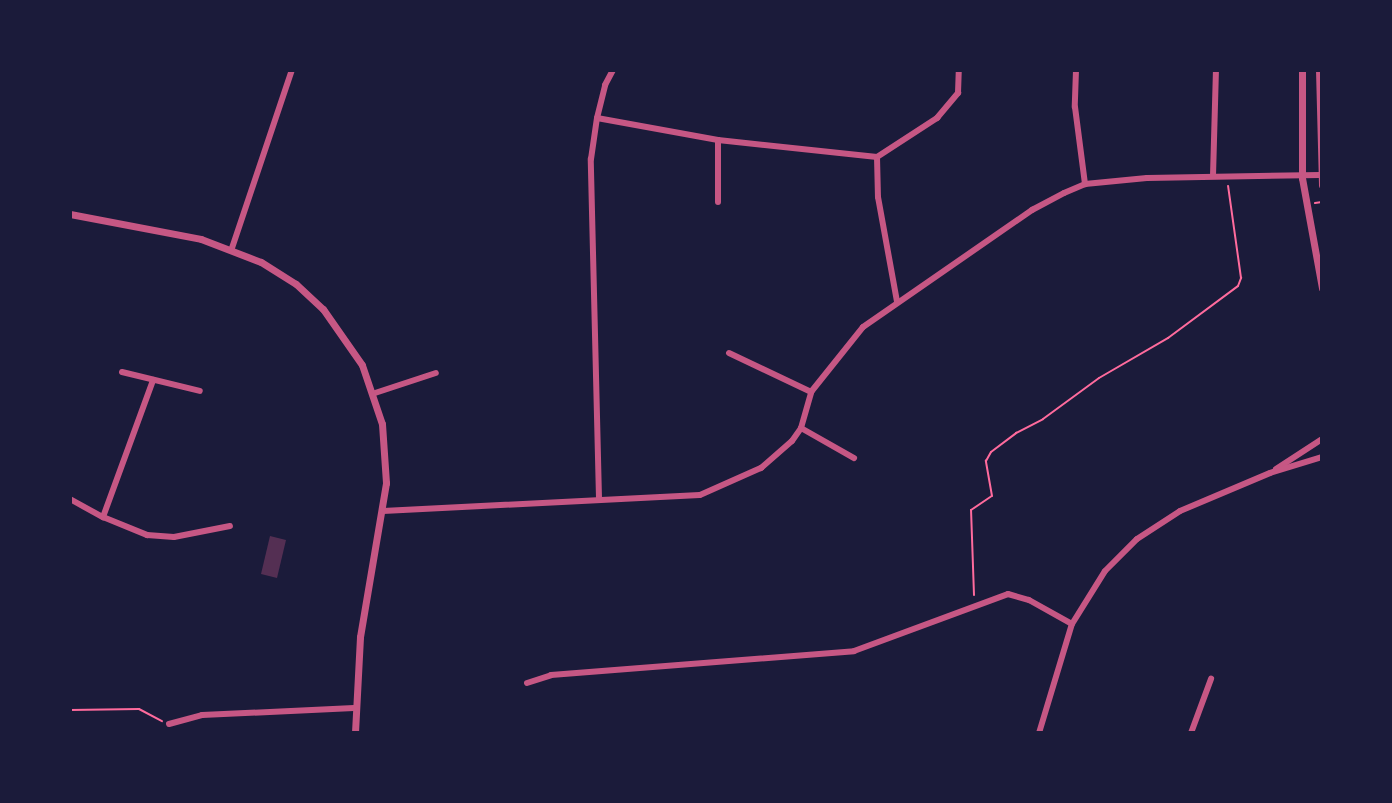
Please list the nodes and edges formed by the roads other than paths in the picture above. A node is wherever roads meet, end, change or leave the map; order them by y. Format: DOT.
graph roads {
  1 [pos="292,70"];
  2 [pos="613,70"];
  3 [pos="959,70"];
  4 [pos="1076,70"];
  5 [pos="1216,70"];
  6 [pos="1302,70"];
  7 [pos="1319,70"];
  8 [pos="597,118"];
  9 [pos="718,140"];
  10 [pos="877,157"];
  11 [pos="1320,175"];
  12 [pos="1213,176"];
  13 [pos="1302,178"];
  14 [pos="1085,184"];
  15 [pos="1322,185"];
  16 [pos="718,202"];
  17 [pos="70,214"];
  18 [pos="232,248"];
  19 [pos="1322,288"];
  20 [pos="897,302"];
  21 [pos="729,353"];
  22 [pos="122,372"];
  23 [pos="436,373"];
  24 [pos="153,380"];
  25 [pos="200,391"];
  26 [pos="811,392"];
  27 [pos="375,393"];
  28 [pos="801,428"];
  29 [pos="1322,439"];
  30 [pos="1322,457"];
  31 [pos="854,458"];
  32 [pos="1270,473"];
  33 [pos="599,498"];
  34 [pos="70,499"];
  35 [pos="383,511"];
  36 [pos="103,517"];
  37 [pos="230,526"];
  38 [pos="1072,624"];
  39 [pos="1211,679"];
  40 [pos="527,683"];
  41 [pos="354,708"];
  42 [pos="169,724"];
  43 [pos="355,733"];
  44 [pos="1039,733"];
  45 [pos="1191,733"];
  1 -- 18 [label="street"];
  2 -- 8 [label="street"];
  3 -- 10 [label="street"];
  4 -- 14 [label="street"];
  5 -- 12 [label="street"];
  6 -- 13 [label="street"];
  7 -- 11 [label="street"];
  8 -- 9 [label="street"];
  8 -- 33 [label="street"];
  9 -- 10 [label="street"];
  9 -- 16 [label="street"];
  10 -- 20 [label="street"];
  11 -- 13 [label="street"];
  11 -- 15 [label="street"];
  12 -- 13 [label="street"];
  12 -- 14 [label="street"];
  13 -- 19 [label="street"];
  14 -- 20 [label="street"];
  17 -- 18 [label="street"];
  18 -- 27 [label="street"];
  20 -- 26 [label="street"];
  21 -- 26 [label="street"];
  22 -- 24 [label="street"];
  23 -- 27 [label="street"];
  24 -- 25 [label="street"];
  24 -- 36 [label="street"];
  26 -- 28 [label="street"];
  27 -- 35 [label="street"];
  28 -- 31 [label="street"];
  28 -- 33 [label="street"];
  29 -- 32 [label="street"];
  30 -- 32 [label="street"];
  32 -- 38 [label="street"];
  33 -- 35 [label="street"];
  34 -- 36 [label="street"];
  35 -- 41 [label="street"];
  36 -- 37 [label="street"];
  38 -- 40 [label="street"];
  38 -- 44 [label="street"];
  39 -- 45 [label="street"];
  41 -- 42 [label="street"];
  41 -- 43 [label="street"];
}
